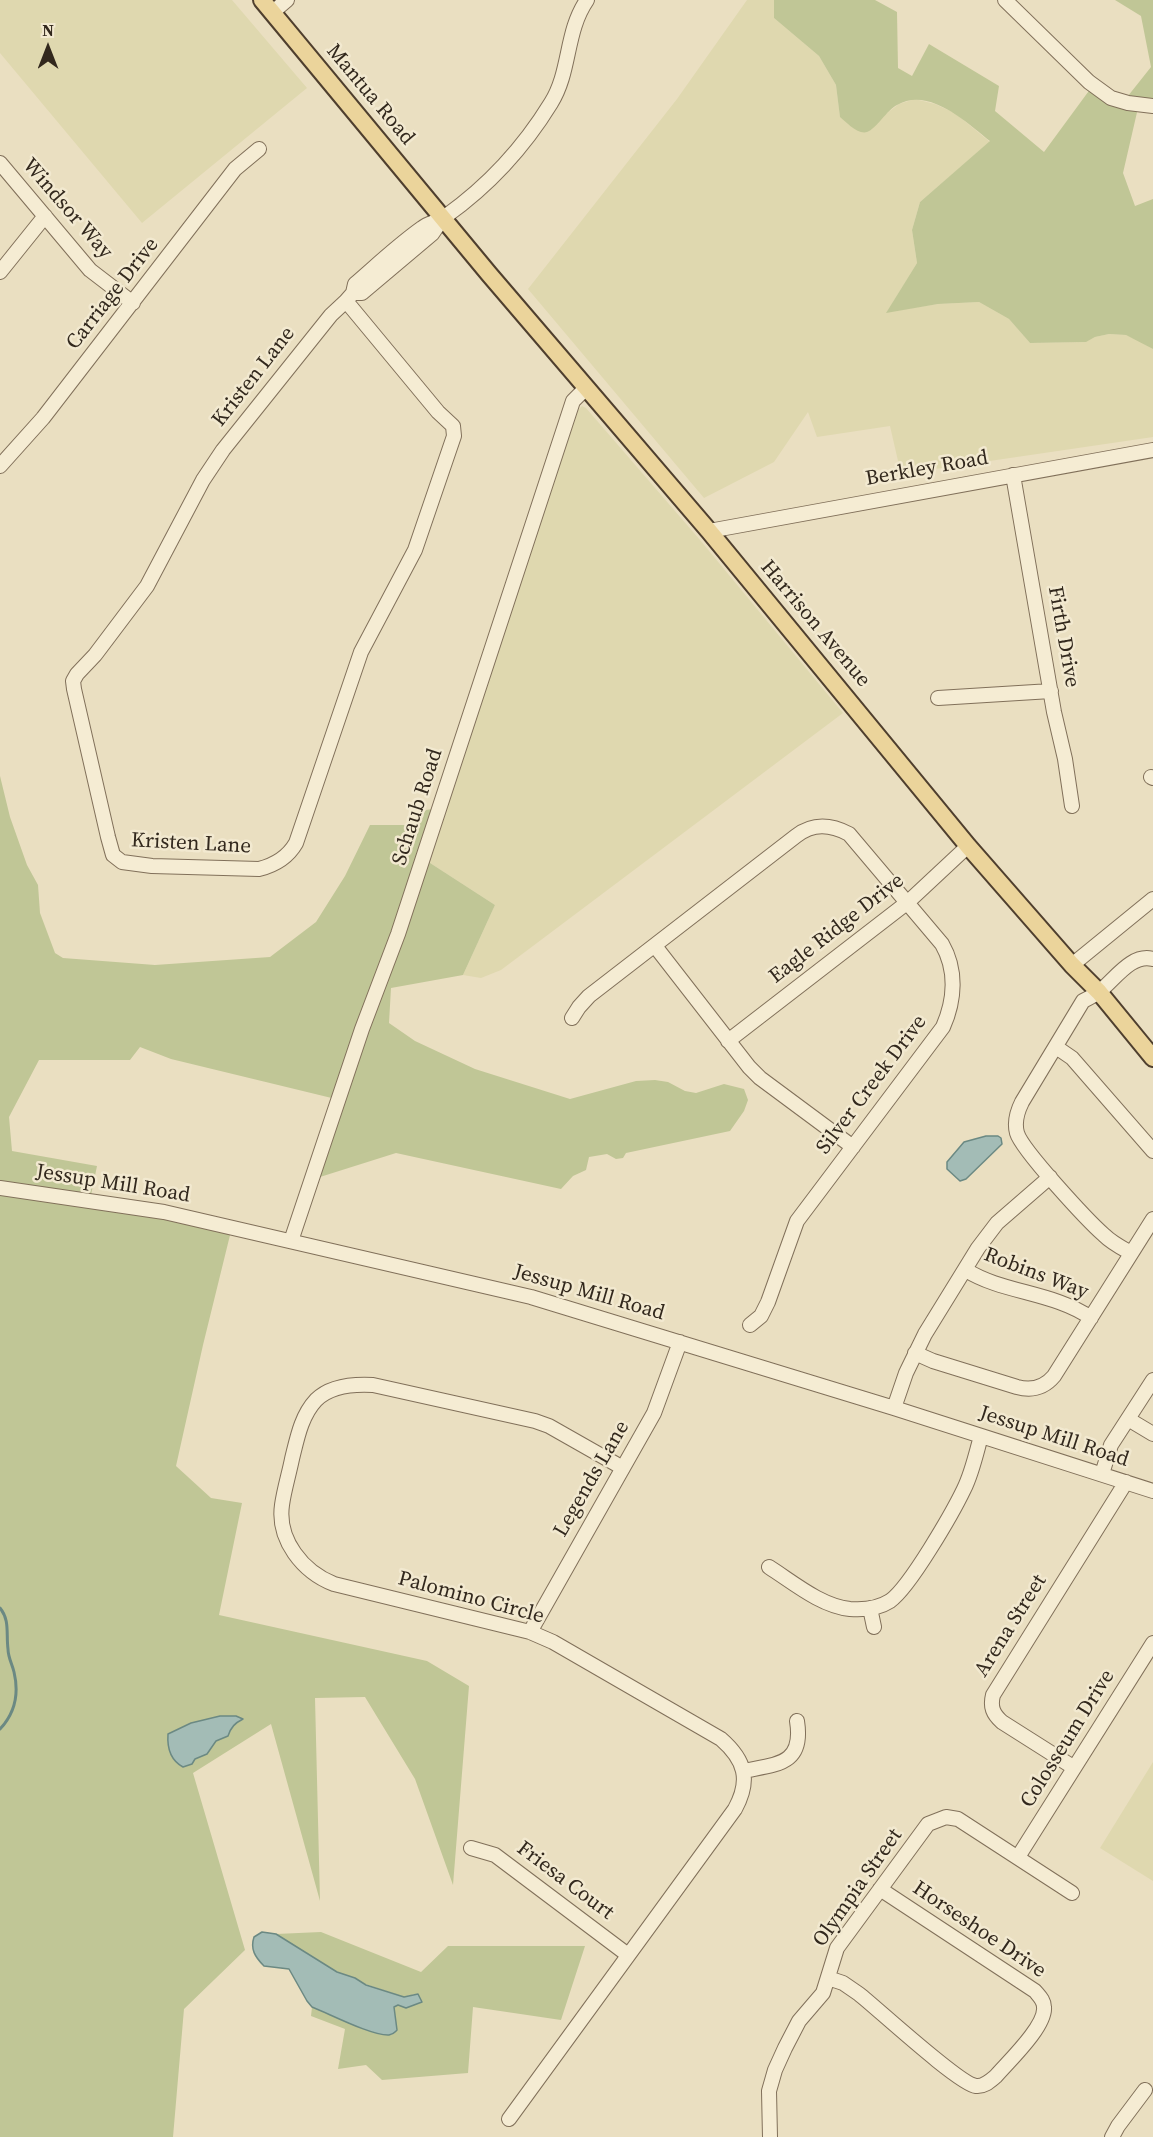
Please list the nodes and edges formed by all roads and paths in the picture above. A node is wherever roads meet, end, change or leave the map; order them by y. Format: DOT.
graph roads {
  1 [pos="287,0"];
  2 [pos="587,0"];
  3 [pos="1005,0"];
  4 [pos="268,6"];
  5 [pos="1153,106"];
  6 [pos="259,149"];
  7 [pos="0,163"];
  8 [pos="45,216"];
  9 [pos="443,218"];
  10 [pos="0,272"];
  11 [pos="349,297"];
  12 [pos="133,303"];
  13 [pos="586,388"];
  14 [pos="1153,450"];
  15 [pos="0,466"];
  16 [pos="1013,475"];
  17 [pos="708,531"];
  18 [pos="1051,691"];
  19 [pos="938,698"];
  20 [pos="1072,806"];
  21 [pos="969,846"];
  22 [pos="1153,899"];
  23 [pos="908,902"];
  24 [pos="655,946"];
  25 [pos="1153,959"];
  26 [pos="1072,965"];
  27 [pos="1099,992"];
  28 [pos="572,1018"];
  29 [pos="728,1041"];
  30 [pos="1056,1047"];
  31 [pos="1153,1058"];
  32 [pos="853,1147"];
  33 [pos="1153,1151"];
  34 [pos="1050,1178"];
  35 [pos="0,1188"];
  36 [pos="1153,1219"];
  37 [pos="291,1241"];
  38 [pos="1131,1253"];
  39 [pos="966,1270"];
  40 [pos="1091,1318"];
  41 [pos="750,1325"];
  42 [pos="680,1342"];
  43 [pos="915,1353"];
  44 [pos="1153,1380"];
  45 [pos="894,1408"];
  46 [pos="1128,1419"];
  47 [pos="1153,1434"];
  48 [pos="981,1437"];
  49 [pos="623,1467"];
  50 [pos="1102,1474"];
  51 [pos="1126,1482"];
  52 [pos="1153,1491"];
  53 [pos="769,1567"];
  54 [pos="870,1608"];
  55 [pos="874,1627"];
  56 [pos="530,1632"];
  57 [pos="1153,1643"];
  58 [pos="797,1721"];
  59 [pos="1073,1767"];
  60 [pos="743,1771"];
  61 [pos="471,1848"];
  62 [pos="1018,1857"];
  63 [pos="880,1889"];
  64 [pos="1072,1893"];
  65 [pos="628,1955"];
  66 [pos="828,1978"];
  67 [pos="1145,2090"];
  68 [pos="509,2120"];
  69 [pos="770,2137"];
  70 [pos="1112,2137"];
  1 -- 4 [label="street"];
  2 -- 9 [label="street, Kristen Lane"];
  3 -- 5 [label="street"];
  4 -- 9 [label="main road, Mantua Road"];
  6 -- 12 [label="street, Carriage Drive"];
  7 -- 8 [label="street, Windsor Way"];
  8 -- 10 [label="street"];
  8 -- 12 [label="street, Windsor Way"];
  9 -- 11 [label="street, Kristen Lane"];
  9 -- 13 [label="main road, Harrison Avenue"];
  11 -- 11 [label="street, Kristen Lane"];
  12 -- 15 [label="street, Carriage Drive"];
  13 -- 17 [label="main road, Harrison Avenue"];
  13 -- 37 [label="street, Schaub Road"];
  14 -- 16 [label="street, Berkley Road"];
  16 -- 17 [label="street, Berkley Road"];
  16 -- 18 [label="street, Firth Drive"];
  17 -- 21 [label="main road, Harrison Avenue"];
  18 -- 19 [label="street"];
  18 -- 20 [label="street, Firth Drive"];
  21 -- 23 [label="street, Eagle Ridge Drive"];
  21 -- 26 [label="main road, Harrison Avenue"];
  22 -- 26 [label="street"];
  23 -- 24 [label="street, Silver Creek Drive"];
  23 -- 29 [label="street, Eagle Ridge Drive"];
  23 -- 32 [label="street, Silver Creek Drive"];
  24 -- 28 [label="street, Silver Creek Drive"];
  24 -- 29 [label="street"];
  25 -- 27 [label="street"];
  26 -- 27 [label="main road, Harrison Avenue"];
  27 -- 30 [label="street"];
  27 -- 31 [label="main road, Harrison Avenue"];
  29 -- 32 [label="street"];
  30 -- 33 [label="street"];
  30 -- 34 [label="street"];
  32 -- 41 [label="street, Silver Creek Drive"];
  34 -- 38 [label="street"];
  34 -- 39 [label="street"];
  35 -- 37 [label="street, Jessup Mill Road"];
  36 -- 38 [label="street"];
  37 -- 42 [label="street, Jessup Mill Road"];
  38 -- 40 [label="street"];
  39 -- 40 [label="street, Robins Way"];
  39 -- 43 [label="street"];
  40 -- 43 [label="street"];
  42 -- 45 [label="street, Jessup Mill Road"];
  42 -- 49 [label="street, Legends Lane"];
  43 -- 45 [label="street"];
  44 -- 46 [label="street"];
  45 -- 48 [label="street, Jessup Mill Road"];
  46 -- 47 [label="street"];
  46 -- 50 [label="street"];
  48 -- 50 [label="street, Jessup Mill Road"];
  48 -- 54 [label="street"];
  49 -- 56 [label="street, Legends Lane"];
  49 -- 56 [label="street, Palomino Circle"];
  50 -- 51 [label="street, Jessup Mill Road"];
  51 -- 52 [label="street, Jessup Mill Road"];
  51 -- 59 [label="street, Arena Street"];
  53 -- 54 [label="street"];
  54 -- 55 [label="street"];
  56 -- 60 [label="street, Palomino Circle"];
  57 -- 59 [label="street, Colosseum Drive"];
  58 -- 60 [label="street"];
  59 -- 62 [label="street, Colosseum Drive"];
  60 -- 65 [label="street"];
  61 -- 65 [label="street, Friesa Court"];
  62 -- 63 [label="street, Olympia Street"];
  62 -- 64 [label="street"];
  63 -- 66 [label="street, Olympia Street"];
  63 -- 66 [label="street, Horseshoe Drive"];
  65 -- 68 [label="street"];
  66 -- 69 [label="street, Olympia Street"];
  67 -- 70 [label="street"];
}
